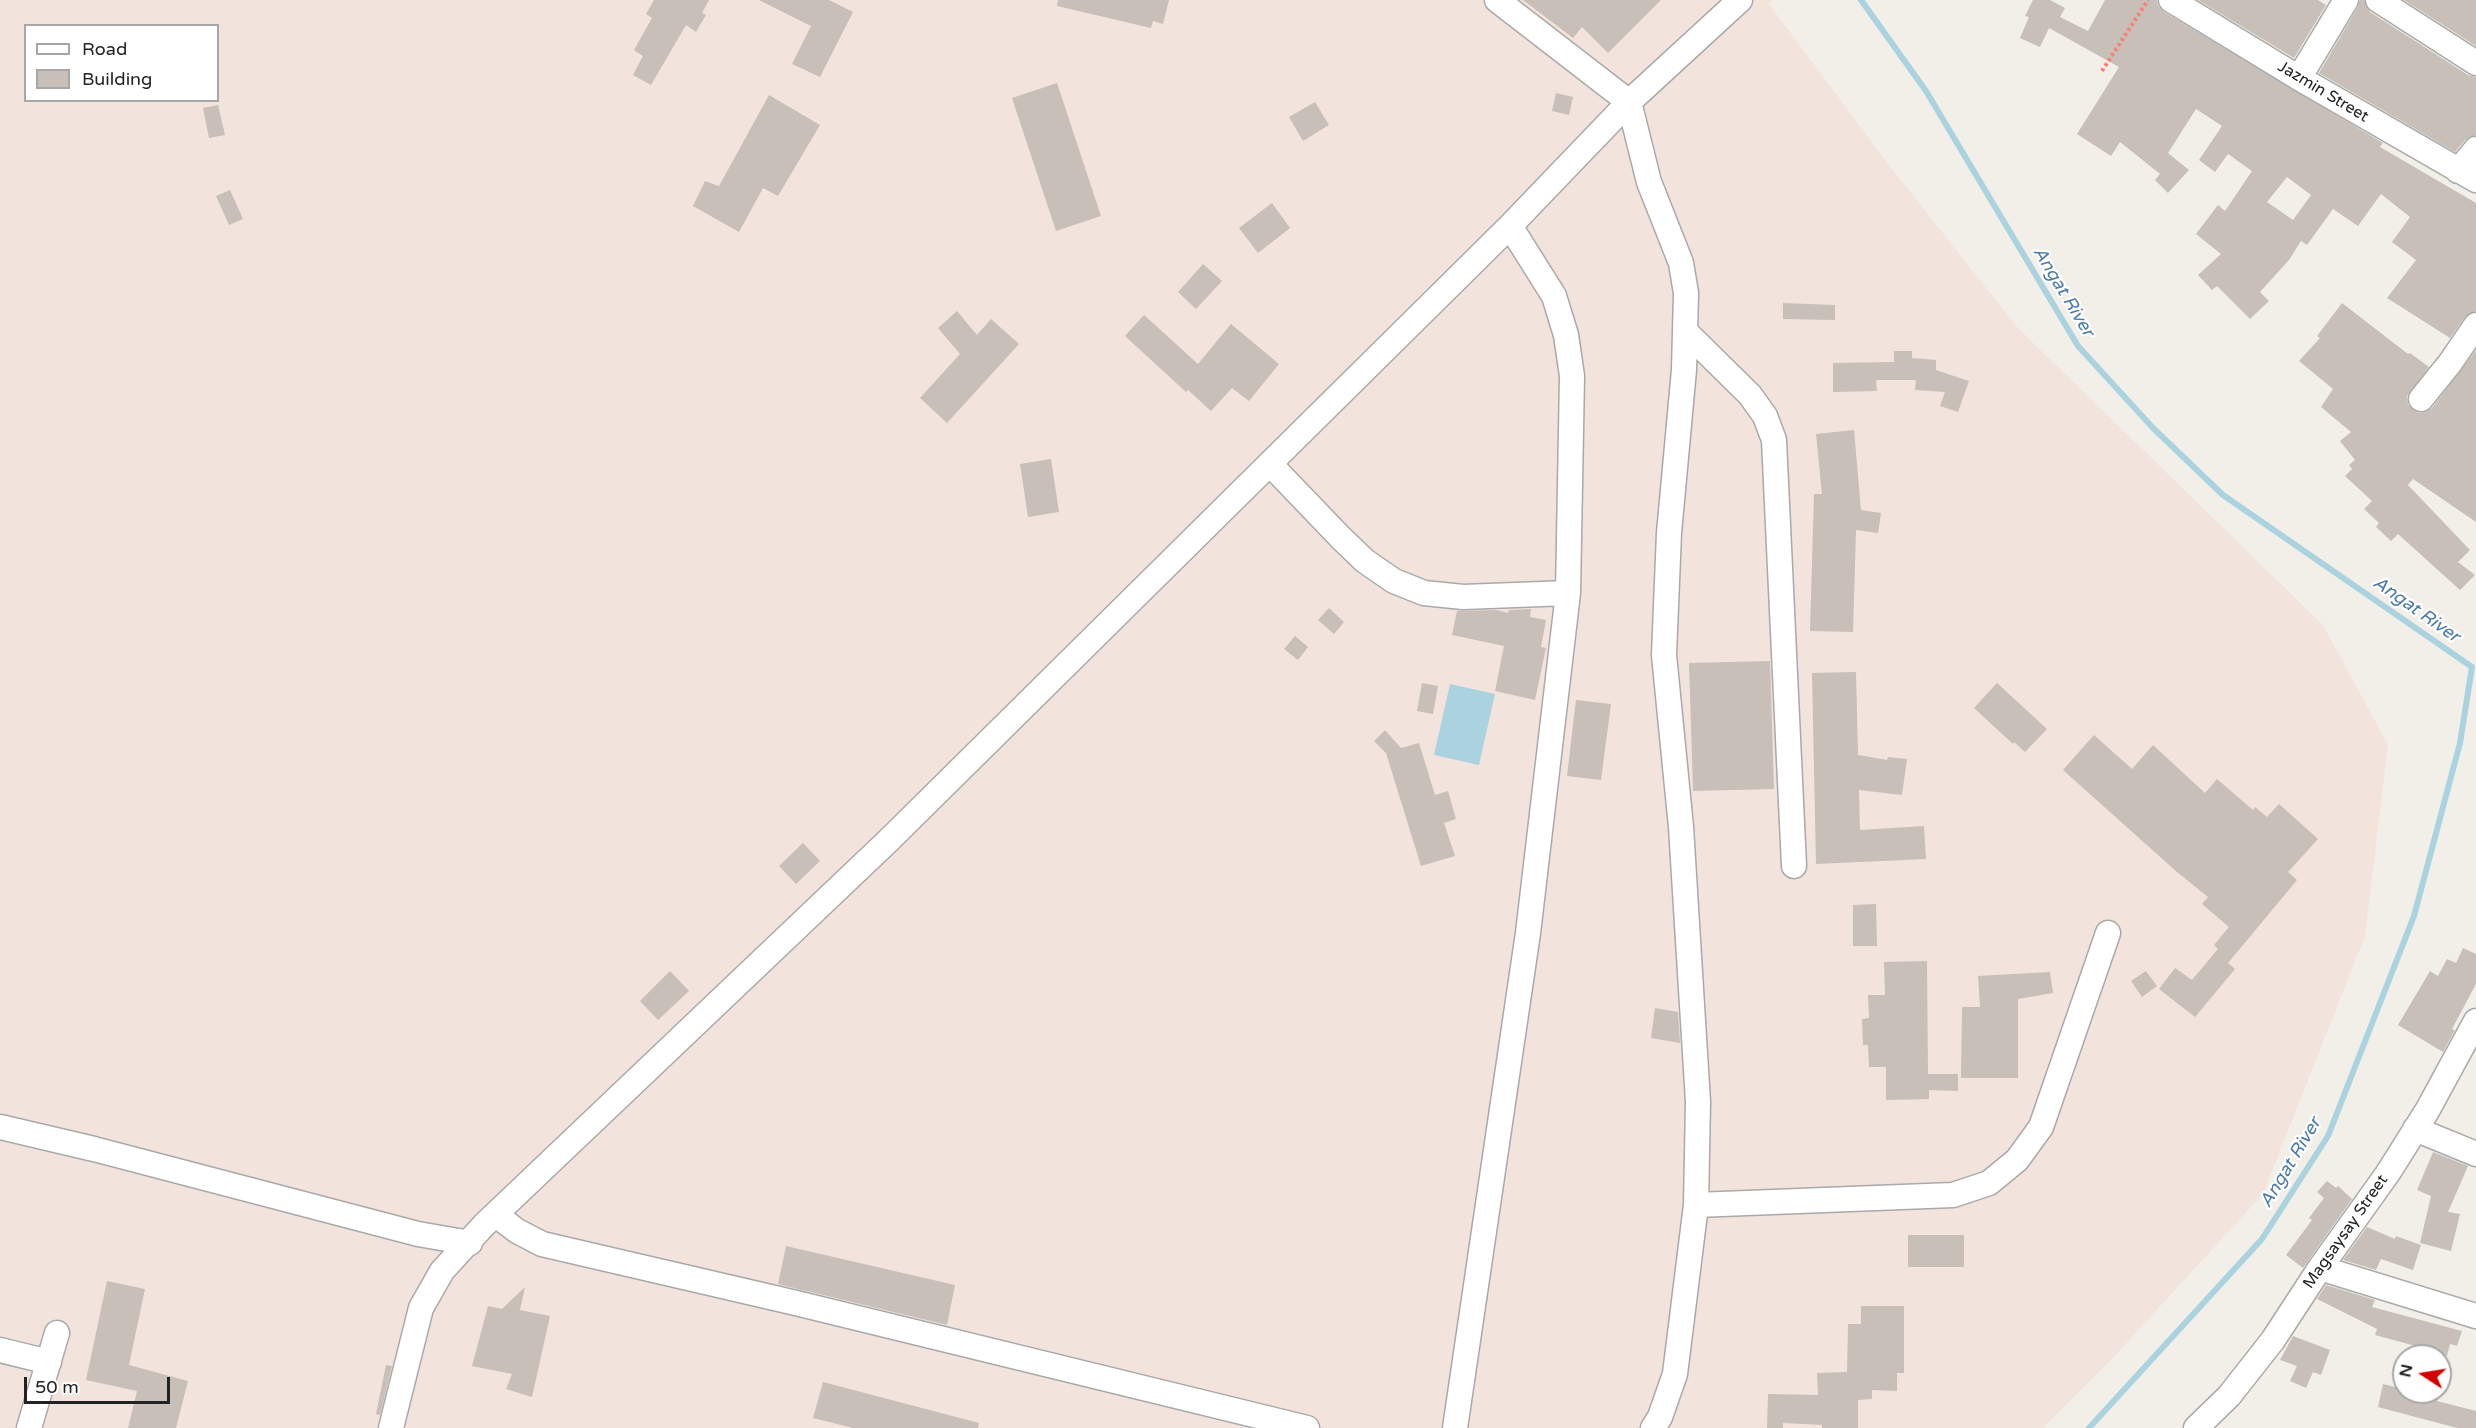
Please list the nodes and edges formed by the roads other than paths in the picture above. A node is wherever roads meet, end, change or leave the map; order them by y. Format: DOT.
graph roads {
  1 [pos="1497,0"];
  2 [pos="1740,0"];
  3 [pos="2172,0"];
  4 [pos="2346,0"];
  5 [pos="2378,0"];
  6 [pos="2476,63"];
  7 [pos="2299,78"];
  8 [pos="1629,102"];
  9 [pos="2476,149"];
  10 [pos="2467,176"];
  11 [pos="1510,226"];
  12 [pos="2476,325"];
  13 [pos="1686,333"];
  14 [pos="2421,399"];
  15 [pos="1270,464"];
  16 [pos="1568,593"];
  17 [pos="1794,866"];
  18 [pos="2108,933"];
  19 [pos="2476,1021"];
  20 [pos="0,1127"];
  21 [pos="2415,1130"];
  22 [pos="2476,1154"];
  23 [pos="1696,1206"];
  24 [pos="496,1215"];
  25 [pos="470,1242"];
  26 [pos="2319,1268"];
  27 [pos="2476,1316"];
  28 [pos="57,1333"];
  29 [pos="0,1350"];
  30 [pos="49,1362"];
  31 [pos="30,1428"];
  32 [pos="391,1428"];
  33 [pos="1306,1428"];
  34 [pos="1455,1428"];
  35 [pos="1653,1428"];
  36 [pos="2196,1428"];
  1 -- 8 [label="street"];
  2 -- 8 [label="street"];
  3 -- 7 [label="street, Jazmin Street"];
  4 -- 7 [label="street"];
  5 -- 6 [label="street"];
  7 -- 10 [label="street, Jazmin Street"];
  8 -- 11 [label="street"];
  8 -- 13 [label="street"];
  9 -- 10 [label="street"];
  11 -- 15 [label="street"];
  11 -- 16 [label="street"];
  12 -- 14 [label="street"];
  13 -- 17 [label="street"];
  13 -- 23 [label="street"];
  15 -- 16 [label="street"];
  15 -- 24 [label="street"];
  16 -- 34 [label="street"];
  18 -- 23 [label="street"];
  19 -- 21 [label="street, Magsaysay Street"];
  20 -- 25 [label="street"];
  21 -- 22 [label="street"];
  21 -- 26 [label="street, Magsaysay Street"];
  23 -- 35 [label="street"];
  24 -- 25 [label="street"];
  24 -- 33 [label="street"];
  25 -- 32 [label="street"];
  26 -- 27 [label="street"];
  26 -- 36 [label="street, Magsaysay Street"];
  28 -- 30 [label="street"];
  29 -- 30 [label="street"];
  30 -- 31 [label="street"];
}
